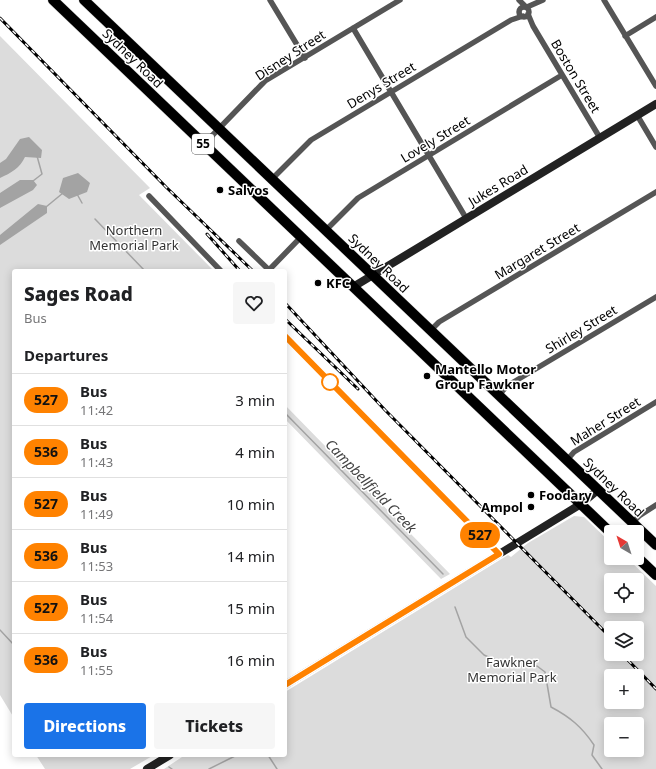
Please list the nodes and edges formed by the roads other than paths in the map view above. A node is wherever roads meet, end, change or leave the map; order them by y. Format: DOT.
graph roads {
  1 [pos="53,0"];
  2 [pos="84,0"];
  3 [pos="270,0"];
  4 [pos="400,0"];
  5 [pos="518,0"];
  6 [pos="604,0"];
  7 [pos="542,1"];
  8 [pos="520,10"];
  9 [pos="526,12"];
  10 [pos="656,17"];
  11 [pos="511,20"];
  12 [pos="353,28"];
  13 [pos="625,36"];
  14 [pos="305,58"];
  15 [pos="562,75"];
  16 [pos="656,86"];
  17 [pos="391,92"];
  18 [pos="656,104"];
  19 [pos="637,115"];
  20 [pos="219,128"];
  21 [pos="600,138"];
  22 [pos="204,144"];
  23 [pos="656,147"];
  24 [pos="429,155"];
  25 [pos="272,179"];
  26 [pos="656,192"];
  27 [pos="149,196"];
  28 [pos="466,218"];
  29 [pos="326,230"];
  30 [pos="301,237"];
  31 [pos="239,241"];
  32 [pos="219,269"];
  33 [pos="268,269"];
  34 [pos="270,269"];
  35 [pos="372,275"];
  36 [pos="353,287"];
  37 [pos="656,297"];
  38 [pos="431,330"];
  39 [pos="287,338"];
  40 [pos="499,395"];
  41 [pos="656,402"];
  42 [pos="567,460"];
  43 [pos="598,490"];
  44 [pos="581,504"];
  45 [pos="656,505"];
  46 [pos="632,523"];
  47 [pos="604,526"];
  48 [pos="656,545"];
  49 [pos="499,554"];
  50 [pos="644,564"];
  51 [pos="656,575"];
  52 [pos="287,684"];
  53 [pos="167,757"];
  54 [pos="147,769"];
  1 -- 22 [label="highway, Sydney Road / 55"];
  2 -- 20 [label="highway, Sydney Road / 55"];
  3 -- 14 [label="street"];
  4 -- 12 [label="street, Disney Street"];
  5 -- 8 [label="street, Boston Street"];
  5 -- 9 [label="street, Boston Street"];
  6 -- 13 [label="street"];
  7 -- 9 [label="street, Denys Street"];
  8 -- 9 [label="street"];
  8 -- 11 [label="street, Denys Street"];
  9 -- 11 [label="street, Denys Street"];
  9 -- 15 [label="street, Boston Street"];
  10 -- 13 [label="street"];
  11 -- 17 [label="street, Denys Street"];
  12 -- 14 [label="street, Disney Street"];
  12 -- 17 [label="street"];
  13 -- 16 [label="street"];
  14 -- 20 [label="street, Disney Street"];
  15 -- 21 [label="street, Boston Street"];
  15 -- 24 [label="street, Lovely Street"];
  17 -- 24 [label="street"];
  17 -- 25 [label="street, Denys Street"];
  18 -- 19 [label="street, Jukes Road"];
  19 -- 21 [label="street, Jukes Road"];
  19 -- 23 [label="street"];
  20 -- 22 [label="street, Disney Street"];
  20 -- 25 [label="highway, Sydney Road / 55"];
  21 -- 28 [label="street, Jukes Road"];
  22 -- 30 [label="highway, Sydney Road / 55"];
  24 -- 28 [label="street"];
  24 -- 29 [label="street, Lovely Street"];
  25 -- 29 [label="highway, Sydney Road / 55"];
  26 -- 38 [label="street, Margaret Street"];
  27 -- 32 [label="street"];
  28 -- 35 [label="street, Jukes Road"];
  29 -- 35 [label="highway, Sydney Road / 55"];
  30 -- 34 [label="street"];
  30 -- 36 [label="highway, Sydney Road / 55"];
  31 -- 33 [label="street"];
  35 -- 36 [label="street, Jukes Road"];
  35 -- 38 [label="highway, Sydney Road / 55"];
  36 -- 44 [label="highway, Sydney Road / 55"];
  37 -- 40 [label="street, Shirley Street"];
  38 -- 40 [label="highway, Sydney Road / 55"];
  39 -- 49 [label="street"];
  40 -- 42 [label="highway, Sydney Road / 55"];
  41 -- 42 [label="street, Maher Street"];
  42 -- 43 [label="highway, Sydney Road / 55"];
  43 -- 44 [label="street"];
  43 -- 46 [label="highway, Sydney Road / 55"];
  44 -- 47 [label="highway, Sydney Road / 55"];
  44 -- 49 [label="street"];
  45 -- 46 [label="street"];
  46 -- 48 [label="highway, Sydney Road / 55"];
  49 -- 52 [label="street"];
  50 -- 51 [label="highway"];
  53 -- 54 [label="street"];
}
